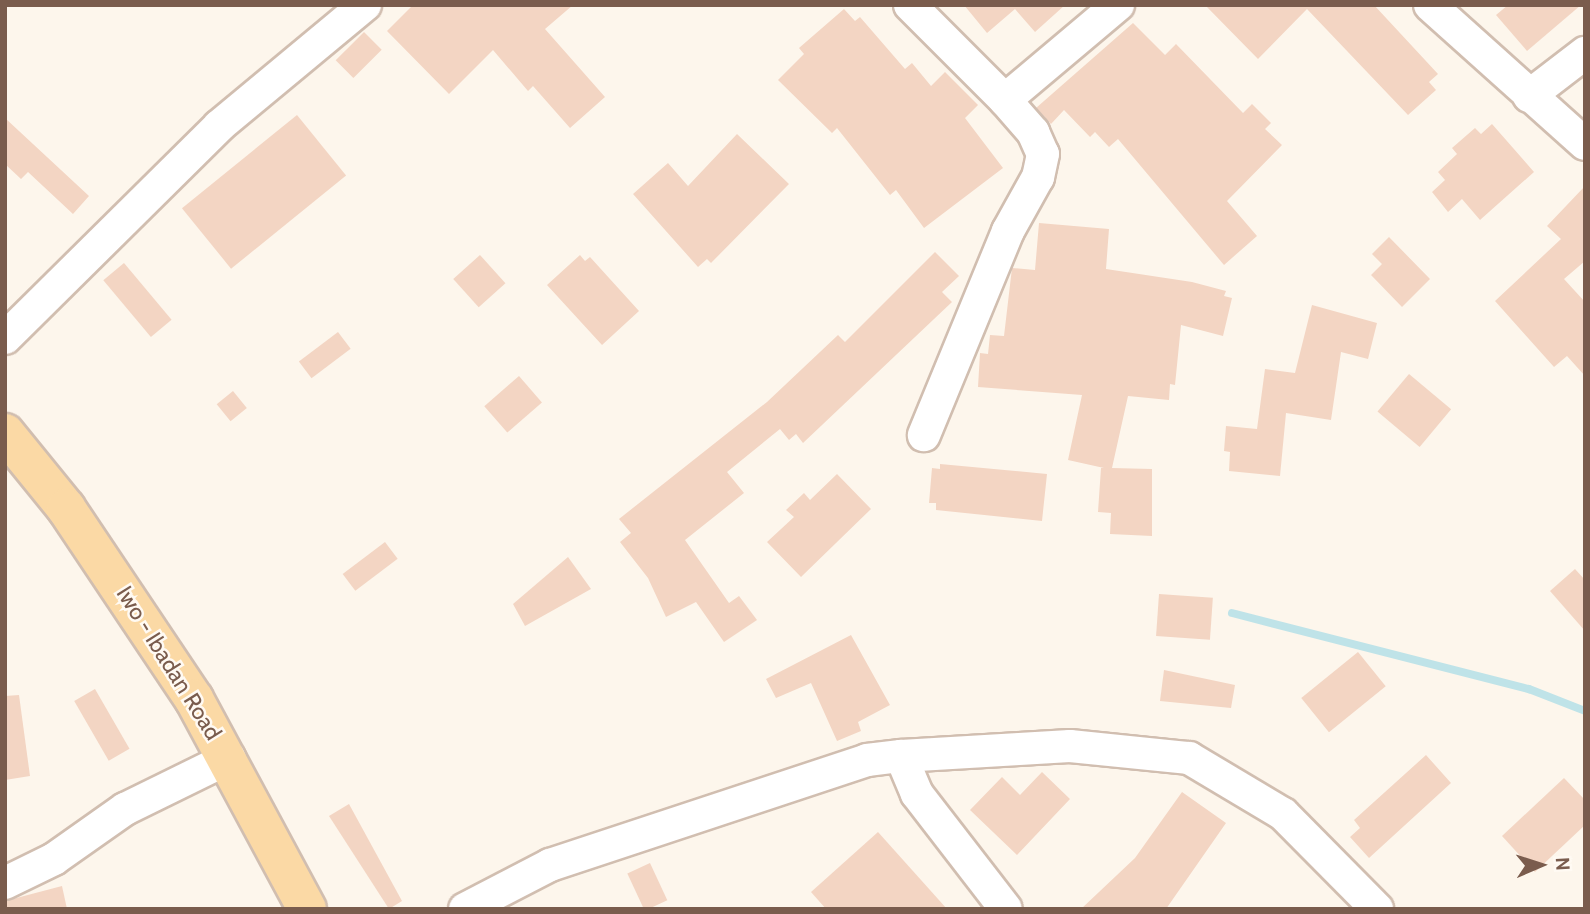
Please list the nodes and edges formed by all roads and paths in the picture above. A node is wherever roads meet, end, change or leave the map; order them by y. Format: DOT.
graph roads {
  1 [pos="365,5"];
  2 [pos="909,5"];
  3 [pos="1118,5"];
  4 [pos="1430,5"];
  5 [pos="1585,53"];
  6 [pos="1530,96"];
  7 [pos="1005,100"];
  8 [pos="1585,144"];
  9 [pos="5,338"];
  10 [pos="5,433"];
  11 [pos="924,435"];
  12 [pos="901,755"];
  13 [pos="229,758"];
  14 [pos="5,883"];
  15 [pos="494,894"];
  16 [pos="307,909"];
  17 [pos="465,909"];
  18 [pos="522,909"];
  19 [pos="1006,909"];
  20 [pos="1377,909"];
  1 -- 9 [label="street"];
  2 -- 7 [label="street"];
  3 -- 7 [label="street"];
  4 -- 6 [label="street"];
  5 -- 6 [label="street"];
  6 -- 8 [label="street"];
  7 -- 11 [label="street"];
  10 -- 13 [label="main road, Iwo - Ibadan Road"];
  12 -- 15 [label="street"];
  12 -- 19 [label="street"];
  12 -- 20 [label="street"];
  13 -- 14 [label="street"];
  13 -- 16 [label="main road, Iwo - Ibadan Road"];
  15 -- 17 [label="street"];
  15 -- 18 [label="street"];
}
